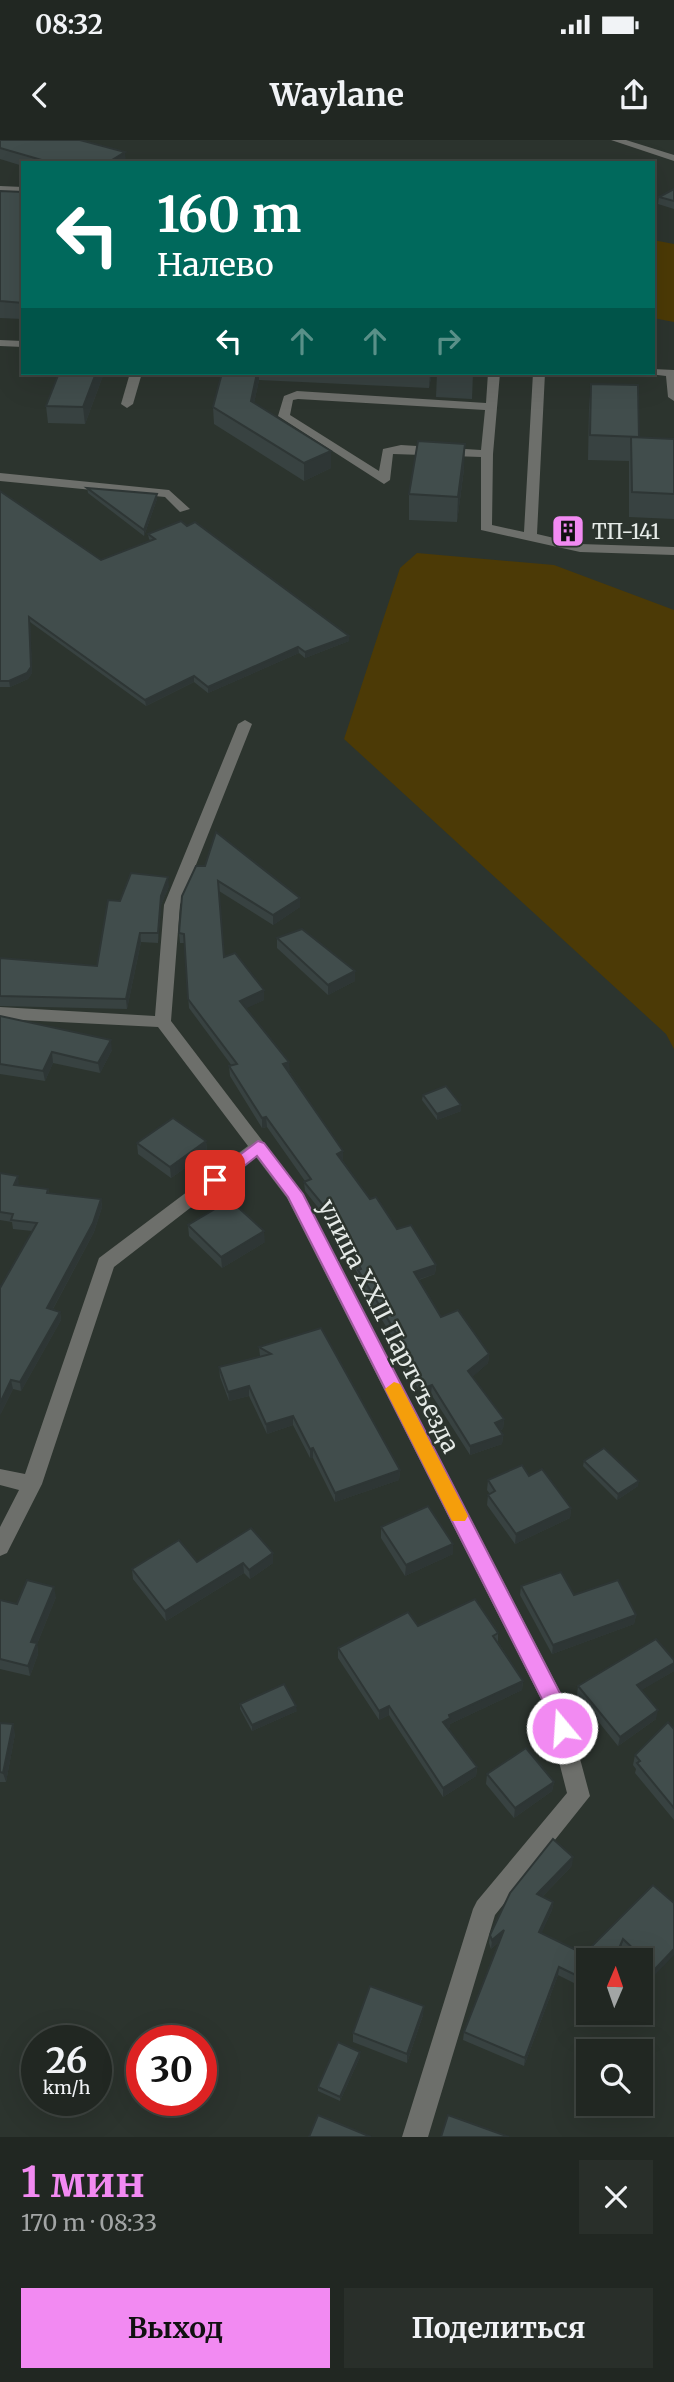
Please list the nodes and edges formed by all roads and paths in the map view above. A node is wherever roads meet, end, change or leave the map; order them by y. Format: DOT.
graph roads {
  1 [pos="616,140"];
  2 [pos="674,158"];
  3 [pos="0,189"];
  4 [pos="21,190"];
  5 [pos="0,343"];
  6 [pos="21,344"];
  7 [pos="655,372"];
  8 [pos="673,373"];
  9 [pos="135,375"];
  10 [pos="494,375"];
  11 [pos="539,375"];
  12 [pos="674,397"];
  13 [pos="127,404"];
  14 [pos="492,407"];
  15 [pos="487,454"];
  16 [pos="0,477"];
  17 [pos="384,480"];
  18 [pos="381,495"];
  19 [pos="184,509"];
  20 [pos="530,539"];
  21 [pos="674,551"];
  22 [pos="245,724"];
  23 [pos="0,1013"];
  24 [pos="163,1022"];
  25 [pos="258,1147"];
  26 [pos="0,1477"];
  27 [pos="32,1485"];
  28 [pos="0,1547"];
  29 [pos="415,2137"];
  1 -- 2 [label="street"];
  3 -- 4 [label="street"];
  5 -- 6 [label="street"];
  7 -- 8 [label="street"];
  8 -- 12 [label="street"];
  9 -- 13 [label="street"];
  10 -- 14 [label="street"];
  11 -- 20 [label="street"];
  14 -- 15 [label="street"];
  14 -- 17 [label="street"];
  15 -- 17 [label="street"];
  15 -- 20 [label="street"];
  16 -- 19 [label="street"];
  17 -- 18 [label="street"];
  20 -- 21 [label="street"];
  22 -- 24 [label="street"];
  23 -- 24 [label="street"];
  24 -- 25 [label="street, улица XXII Партсъезда"];
  25 -- 27 [label="street"];
  25 -- 29 [label="street, улица XXII Партсъезда"];
  26 -- 27 [label="street"];
  27 -- 28 [label="street"];
}
